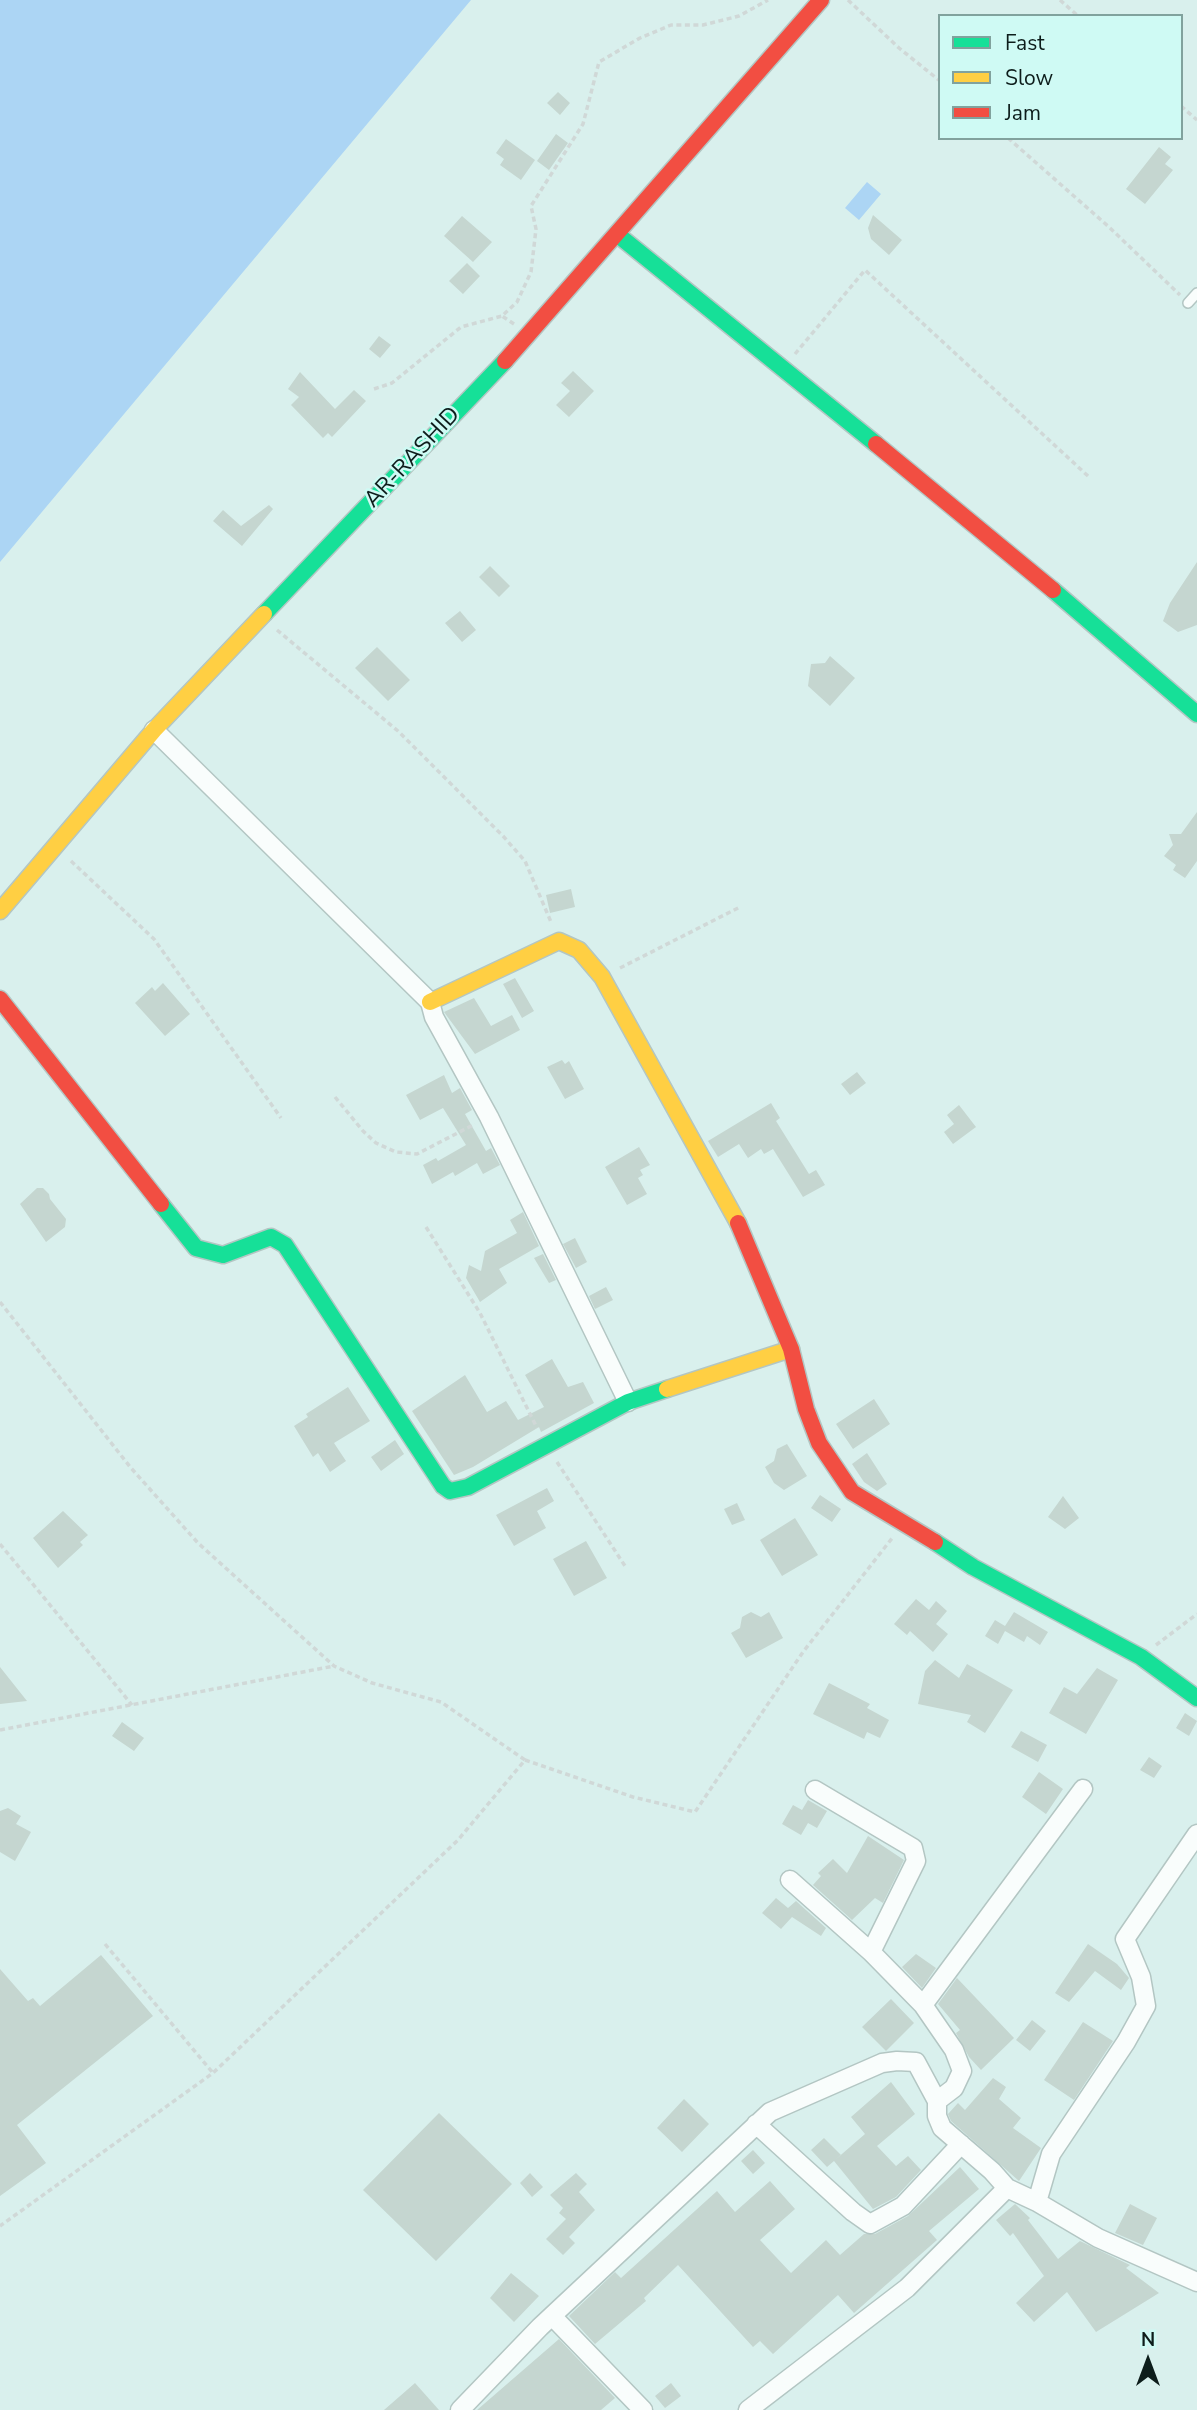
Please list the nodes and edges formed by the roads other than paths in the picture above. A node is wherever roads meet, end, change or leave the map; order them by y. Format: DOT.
graph roads {
  1 [pos="821,0"];
  2 [pos="618,235"];
  3 [pos="1197,293"];
  4 [pos="1188,303"];
  5 [pos="1197,714"];
  6 [pos="154,730"];
  7 [pos="0,911"];
  8 [pos="0,999"];
  9 [pos="430,1002"];
  10 [pos="791,1349"];
  11 [pos="628,1402"];
  12 [pos="1197,1698"];
  13 [pos="1083,1789"];
  14 [pos="815,1790"];
  15 [pos="1197,1833"];
  16 [pos="790,1880"];
  17 [pos="871,1952"];
  18 [pos="923,2004"];
  19 [pos="937,2101"];
  20 [pos="756,2124"];
  21 [pos="961,2144"];
  22 [pos="1007,2188"];
  23 [pos="1037,2202"];
  24 [pos="1197,2282"];
  25 [pos="552,2316"];
  26 [pos="460,2410"];
  27 [pos="643,2410"];
  28 [pos="748,2410"];
  1 -- 2 [label="street, AR-RASHID"];
  2 -- 5 [label="street"];
  2 -- 6 [label="street, AR-RASHID"];
  3 -- 4 [label="lane"];
  6 -- 7 [label="street, AR-RASHID"];
  6 -- 9 [label="street"];
  8 -- 11 [label="street"];
  9 -- 10 [label="street"];
  9 -- 11 [label="street"];
  10 -- 11 [label="street"];
  10 -- 12 [label="street"];
  13 -- 18 [label="street"];
  14 -- 17 [label="street"];
  15 -- 23 [label="street"];
  16 -- 17 [label="street"];
  17 -- 18 [label="street"];
  18 -- 19 [label="street"];
  19 -- 20 [label="street"];
  19 -- 21 [label="street"];
  20 -- 21 [label="street"];
  20 -- 25 [label="street"];
  21 -- 22 [label="street"];
  22 -- 23 [label="street"];
  22 -- 28 [label="street"];
  23 -- 24 [label="street"];
  25 -- 26 [label="street"];
  25 -- 27 [label="street"];
}
